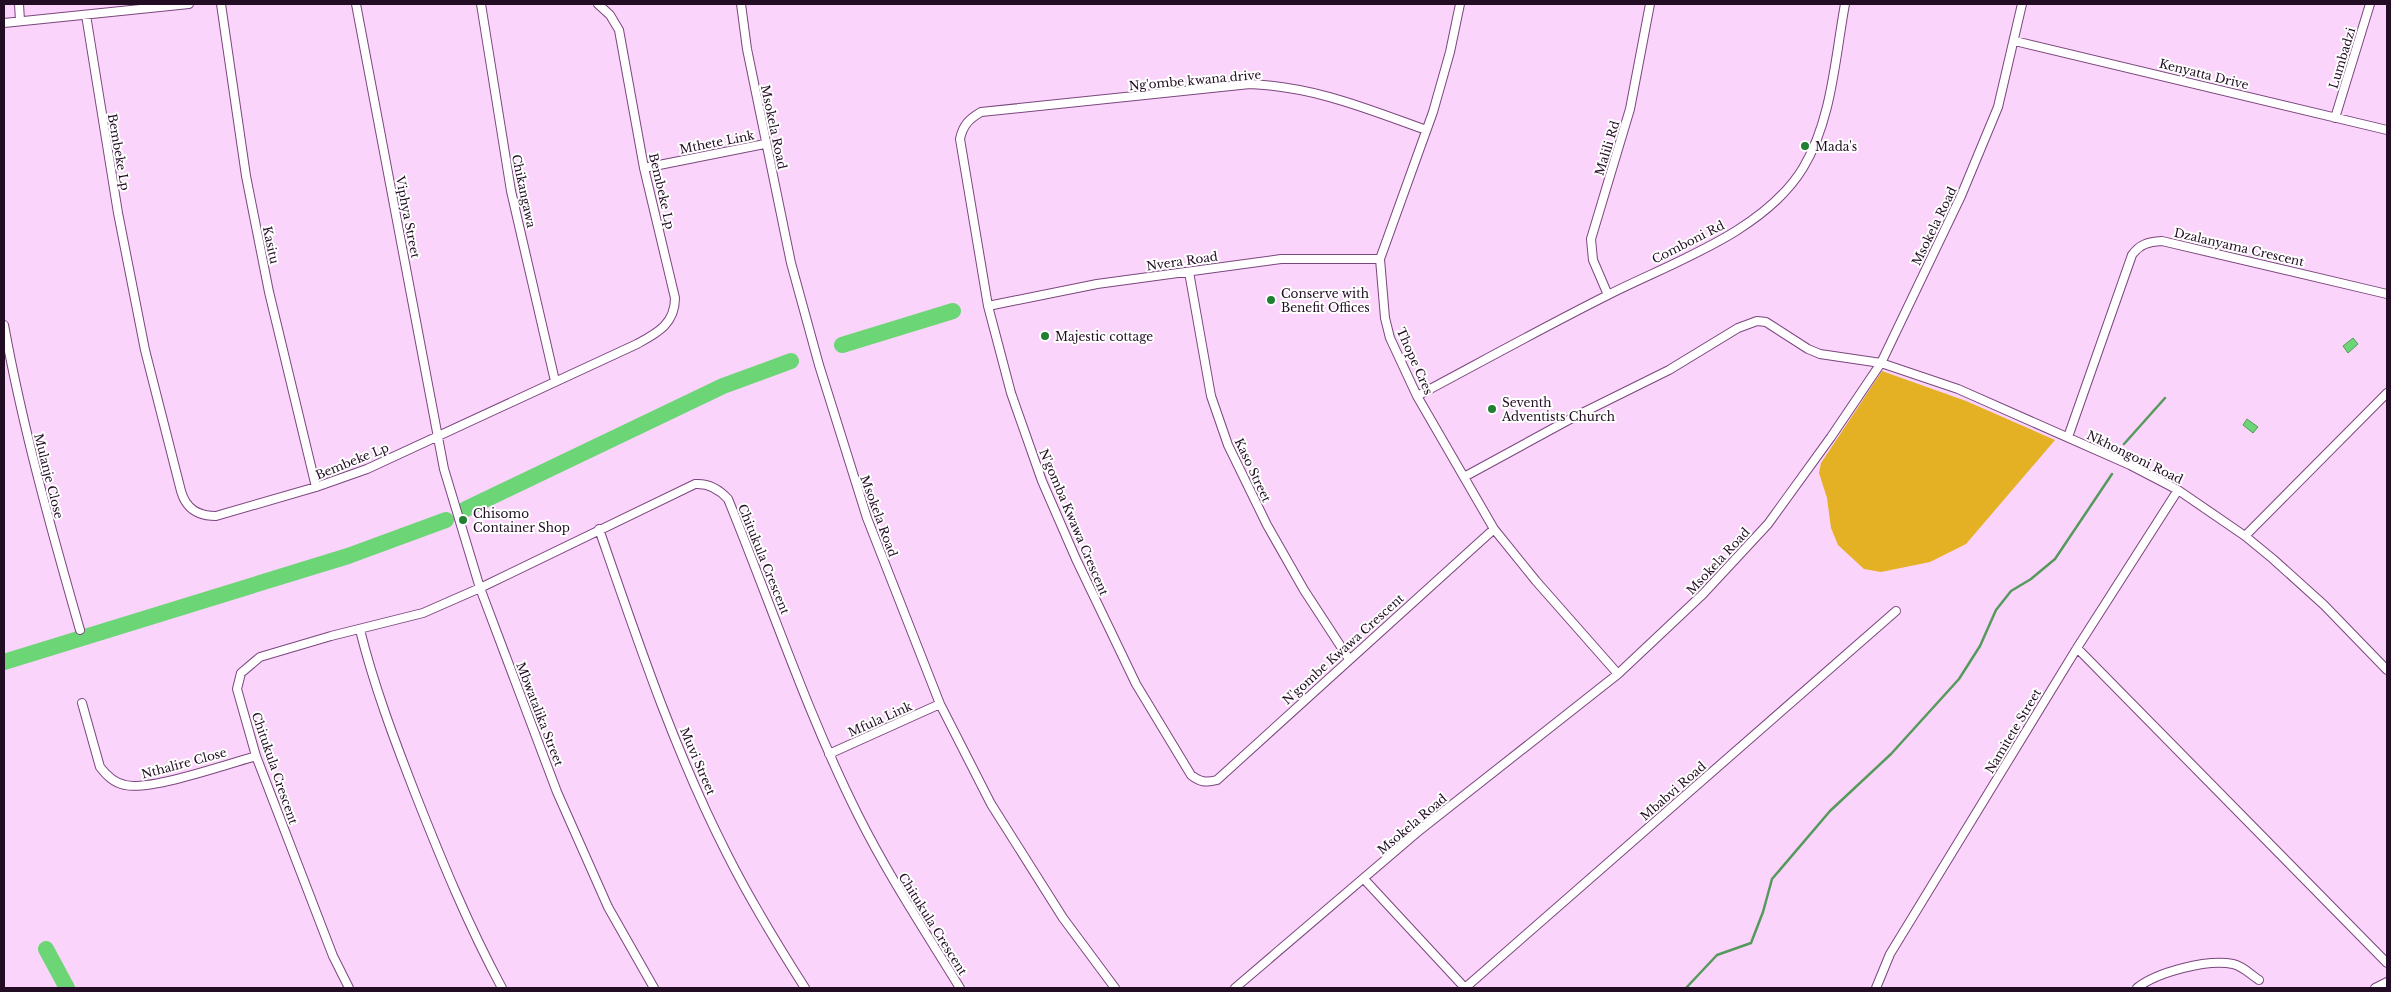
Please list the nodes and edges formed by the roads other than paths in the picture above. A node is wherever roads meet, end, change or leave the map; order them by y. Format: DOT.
graph roads {
  1 [pos="19,4"];
  2 [pos="189,4"];
  3 [pos="221,4"];
  4 [pos="356,4"];
  5 [pos="481,4"];
  6 [pos="598,4"];
  7 [pos="741,4"];
  8 [pos="1460,4"];
  9 [pos="1650,4"];
  10 [pos="1845,4"];
  11 [pos="2022,4"];
  12 [pos="2370,4"];
  13 [pos="86,15"];
  14 [pos="20,21"];
  15 [pos="4,23"];
  16 [pos="2014,41"];
  17 [pos="2335,118"];
  18 [pos="965,124"];
  19 [pos="1426,130"];
  20 [pos="2387,130"];
  21 [pos="765,144"];
  22 [pos="644,168"];
  23 [pos="1380,259"];
  24 [pos="1189,272"];
  25 [pos="2387,294"];
  26 [pos="1608,295"];
  27 [pos="988,306"];
  28 [pos="4,326"];
  29 [pos="1881,363"];
  30 [pos="555,381"];
  31 [pos="2387,393"];
  32 [pos="1417,396"];
  33 [pos="438,435"];
  34 [pos="2068,437"];
  35 [pos="1464,476"];
  36 [pos="316,487"];
  37 [pos="2178,490"];
  38 [pos="599,529"];
  39 [pos="1494,529"];
  40 [pos="2245,536"];
  41 [pos="480,588"];
  42 [pos="1896,611"];
  43 [pos="80,630"];
  44 [pos="360,630"];
  45 [pos="2077,648"];
  46 [pos="1348,658"];
  47 [pos="2387,670"];
  48 [pos="1618,674"];
  49 [pos="82,703"];
  50 [pos="940,704"];
  51 [pos="829,754"];
  52 [pos="256,756"];
  53 [pos="1207,783"];
  54 [pos="1364,879"];
  55 [pos="2387,963"];
  56 [pos="2259,980"];
  57 [pos="2387,982"];
  58 [pos="349,988"];
  59 [pos="502,988"];
  60 [pos="654,988"];
  61 [pos="805,988"];
  62 [pos="960,988"];
  63 [pos="1115,988"];
  64 [pos="1235,988"];
  65 [pos="1465,988"];
  66 [pos="1876,988"];
  67 [pos="2137,988"];
  68 [pos="2375,988"];
  1 -- 14 [label="street"];
  2 -- 13 [label="street"];
  3 -- 36 [label="street, Kasitu"];
  4 -- 33 [label="street, Viphya Street"];
  5 -- 30 [label="street, Chikangawa"];
  6 -- 22 [label="street, Bembeke Lp"];
  7 -- 21 [label="street, Msokela Road"];
  8 -- 19 [label="street, Thope Cres"];
  9 -- 26 [label="street, Malili Rd"];
  10 -- 26 [label="street, Comboni Rd"];
  11 -- 16 [label="street, Msokela Road"];
  12 -- 17 [label="street, Lumbadzi"];
  13 -- 14 [label="street"];
  13 -- 36 [label="street, Bembeke Lp"];
  14 -- 15 [label="street"];
  16 -- 17 [label="street, Kenyatta Drive"];
  16 -- 29 [label="street, Msokela Road"];
  17 -- 20 [label="street, Kenyatta Drive"];
  18 -- 19 [label="street, Ng'ombe kwana drive"];
  18 -- 27 [label="street, N'gomba Kwawa Crescent"];
  19 -- 23 [label="street, Thope Cres"];
  21 -- 22 [label="street, Mthete Link"];
  21 -- 50 [label="street, Msokela Road"];
  22 -- 30 [label="street, Bembeke Lp"];
  23 -- 24 [label="street, Nvera Road"];
  23 -- 32 [label="street, Thope Cres"];
  24 -- 27 [label="street, Nvera Road"];
  24 -- 46 [label="street, Kaso Street"];
  25 -- 34 [label="street, Dzalanyama Crescent"];
  26 -- 32 [label="street, Comboni Rd"];
  27 -- 53 [label="street, N'gomba Kwawa Crescent"];
  28 -- 43 [label="street, Mulanje Close"];
  29 -- 34 [label="street, Nkhongoni Road"];
  29 -- 35 [label="street, Nkhongoni Road"];
  29 -- 48 [label="street, Msokela Road"];
  30 -- 33 [label="street, Bembeke Lp"];
  31 -- 40 [label="street"];
  32 -- 35 [label="street, Thope Cres"];
  33 -- 36 [label="street, Bembeke Lp"];
  33 -- 41 [label="street, Mbwatalika Street"];
  34 -- 37 [label="street, Nkhongoni Road"];
  35 -- 39 [label="street, Thope Cres"];
  37 -- 40 [label="street, Nkhongoni Road"];
  37 -- 45 [label="street, Namitete Street"];
  38 -- 41 [label="street, Chitukula Crescent"];
  38 -- 51 [label="street, Chitukula Crescent"];
  38 -- 61 [label="street, Muvi Street"];
  39 -- 46 [label="street, N'gombe Kwawa Crescent"];
  39 -- 48 [label="street, Thope Cres"];
  40 -- 47 [label="street, Nkhongoni Road"];
  41 -- 44 [label="street, Chitukula Crescent"];
  41 -- 60 [label="street, Mbwatalika Street"];
  42 -- 65 [label="street, Mbabvi Road"];
  44 -- 52 [label="street, Chitukula Crescent"];
  44 -- 59 [label="street"];
  45 -- 55 [label="street"];
  45 -- 66 [label="street, Namitete Street"];
  46 -- 53 [label="street, N'gombe Kwawa Crescent"];
  48 -- 54 [label="street, Msokela Road"];
  49 -- 52 [label="street, Nthalire Close"];
  50 -- 51 [label="street, Mfula Link"];
  50 -- 63 [label="street, Msokela Road"];
  51 -- 62 [label="street, Chitukula Crescent"];
  52 -- 58 [label="street, Chitukula Crescent"];
  54 -- 64 [label="street, Msokela Road"];
  54 -- 65 [label="street"];
  56 -- 67 [label="street"];
  57 -- 68 [label="street"];
}
